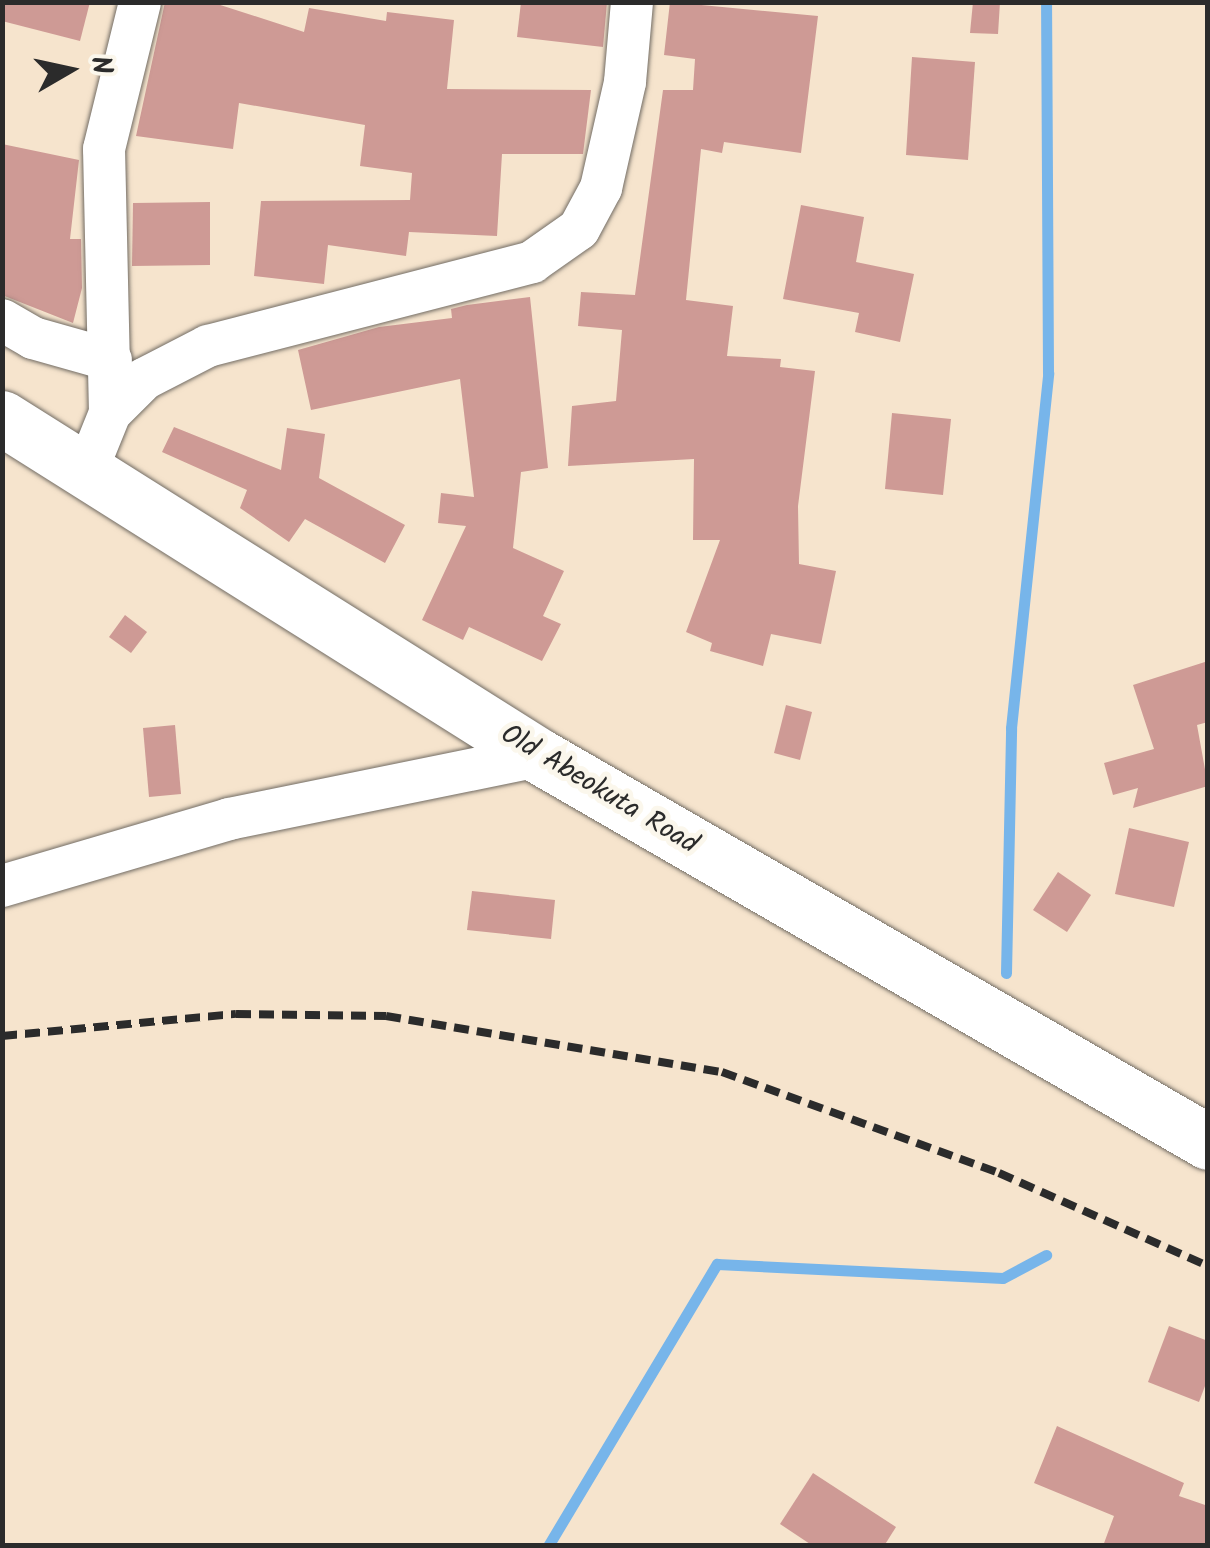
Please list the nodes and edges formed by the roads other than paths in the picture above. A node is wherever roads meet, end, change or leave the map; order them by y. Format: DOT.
graph roads {
  1 [pos="140,2"];
  2 [pos="632,2"];
  3 [pos="2,320"];
  4 [pos="111,360"];
  5 [pos="110,413"];
  6 [pos="2,418"];
  7 [pos="87,470"];
  8 [pos="539,756"];
  9 [pos="2,886"];
  10 [pos="1208,1142"];
  1 -- 4 [label="street"];
  2 -- 5 [label="street"];
  3 -- 4 [label="street"];
  4 -- 5 [label="street"];
  5 -- 7 [label="street"];
  6 -- 7 [label="highway, Old Abeokuta Road"];
  7 -- 8 [label="highway, Old Abeokuta Road"];
  8 -- 9 [label="street"];
  8 -- 10 [label="highway, Old Abeokuta Road"];
}
